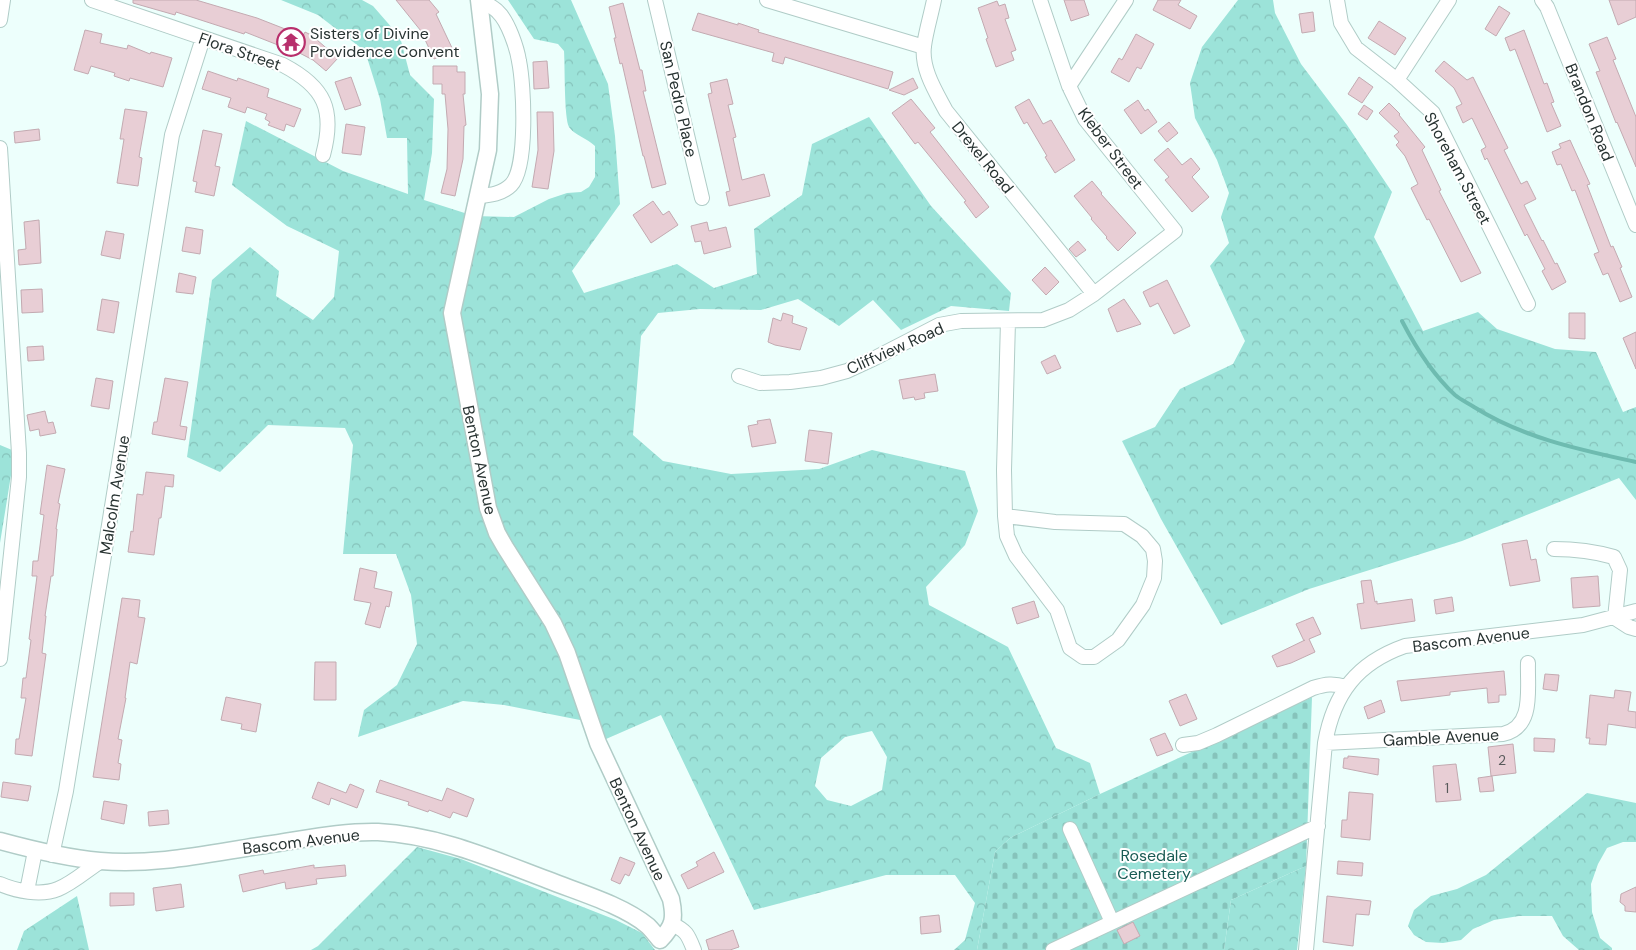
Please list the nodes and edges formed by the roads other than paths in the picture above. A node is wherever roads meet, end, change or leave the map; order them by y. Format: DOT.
graph roads {
  1 [pos="4,0"];
  2 [pos="92,0"];
  3 [pos="479,0"];
  4 [pos="656,0"];
  5 [pos="766,0"];
  6 [pos="934,0"];
  7 [pos="1040,0"];
  8 [pos="1126,0"];
  9 [pos="1338,0"];
  10 [pos="1449,0"];
  11 [pos="1542,0"];
  12 [pos="0,20"];
  13 [pos="203,38"];
  14 [pos="924,47"];
  15 [pos="1397,80"];
  16 [pos="1069,86"];
  17 [pos="0,148"];
  18 [pos="323,155"];
  19 [pos="479,196"];
  20 [pos="702,198"];
  21 [pos="1636,225"];
  22 [pos="1175,231"];
  23 [pos="1094,294"];
  24 [pos="1528,304"];
  25 [pos="1008,321"];
  26 [pos="740,376"];
  27 [pos="1006,516"];
  28 [pos="1554,549"];
  29 [pos="1636,611"];
  30 [pos="1615,618"];
  31 [pos="1636,629"];
  32 [pos="0,659"];
  33 [pos="1528,663"];
  34 [pos="1346,687"];
  35 [pos="1325,743"];
  36 [pos="1184,745"];
  37 [pos="1318,826"];
  38 [pos="1070,829"];
  39 [pos="0,841"];
  40 [pos="36,851"];
  41 [pos="52,855"];
  42 [pos="101,861"];
  43 [pos="0,884"];
  44 [pos="27,891"];
  45 [pos="1144,907"];
  46 [pos="1112,922"];
  47 [pos="1135,922"];
  48 [pos="672,924"];
  49 [pos="662,945"];
  50 [pos="694,950"];
  51 [pos="1054,950"];
  52 [pos="1306,950"];
  1 -- 12 [label="street"];
  2 -- 13 [label="street, Flora Street"];
  3 -- 19 [label="main road, Benton Avenue"];
  3 -- 19 [label="street"];
  4 -- 20 [label="street, San Pedro Place"];
  5 -- 14 [label="street"];
  6 -- 14 [label="street, Drexel Road"];
  7 -- 16 [label="street, Kleber Street"];
  8 -- 16 [label="street"];
  9 -- 15 [label="street, Shoreham Street"];
  10 -- 15 [label="street"];
  11 -- 21 [label="street, Brandon Road"];
  13 -- 18 [label="street, Flora Street"];
  13 -- 41 [label="street, Malcolm Avenue"];
  14 -- 23 [label="street, Drexel Road"];
  15 -- 24 [label="street, Shoreham Street"];
  16 -- 22 [label="street, Kleber Street"];
  17 -- 32 [label="street"];
  19 -- 48 [label="main road, Benton Avenue"];
  22 -- 23 [label="street, Cliffview Road"];
  23 -- 25 [label="street, Cliffview Road"];
  25 -- 26 [label="street, Cliffview Road"];
  25 -- 27 [label="street"];
  27 -- 27 [label="street"];
  28 -- 30 [label="street"];
  29 -- 30 [label="street, Bascom Avenue"];
  30 -- 31 [label="street"];
  30 -- 34 [label="street, Bascom Avenue"];
  33 -- 35 [label="street, Gamble Avenue"];
  34 -- 35 [label="street, Bascom Avenue"];
  34 -- 36 [label="street"];
  35 -- 37 [label="street, Bascom Avenue"];
  37 -- 45 [label="street"];
  37 -- 52 [label="street, Bascom Avenue"];
  38 -- 46 [label="street"];
  39 -- 40 [label="main road, Bascom Avenue"];
  40 -- 41 [label="main road, Bascom Avenue"];
  40 -- 44 [label="street"];
  41 -- 42 [label="main road, Bascom Avenue"];
  42 -- 44 [label="street"];
  42 -- 49 [label="main road, Bascom Avenue"];
  43 -- 44 [label="street"];
  45 -- 46 [label="street"];
  45 -- 47 [label="street"];
  46 -- 51 [label="street"];
  48 -- 49 [label="main road"];
  48 -- 50 [label="street"];
}
